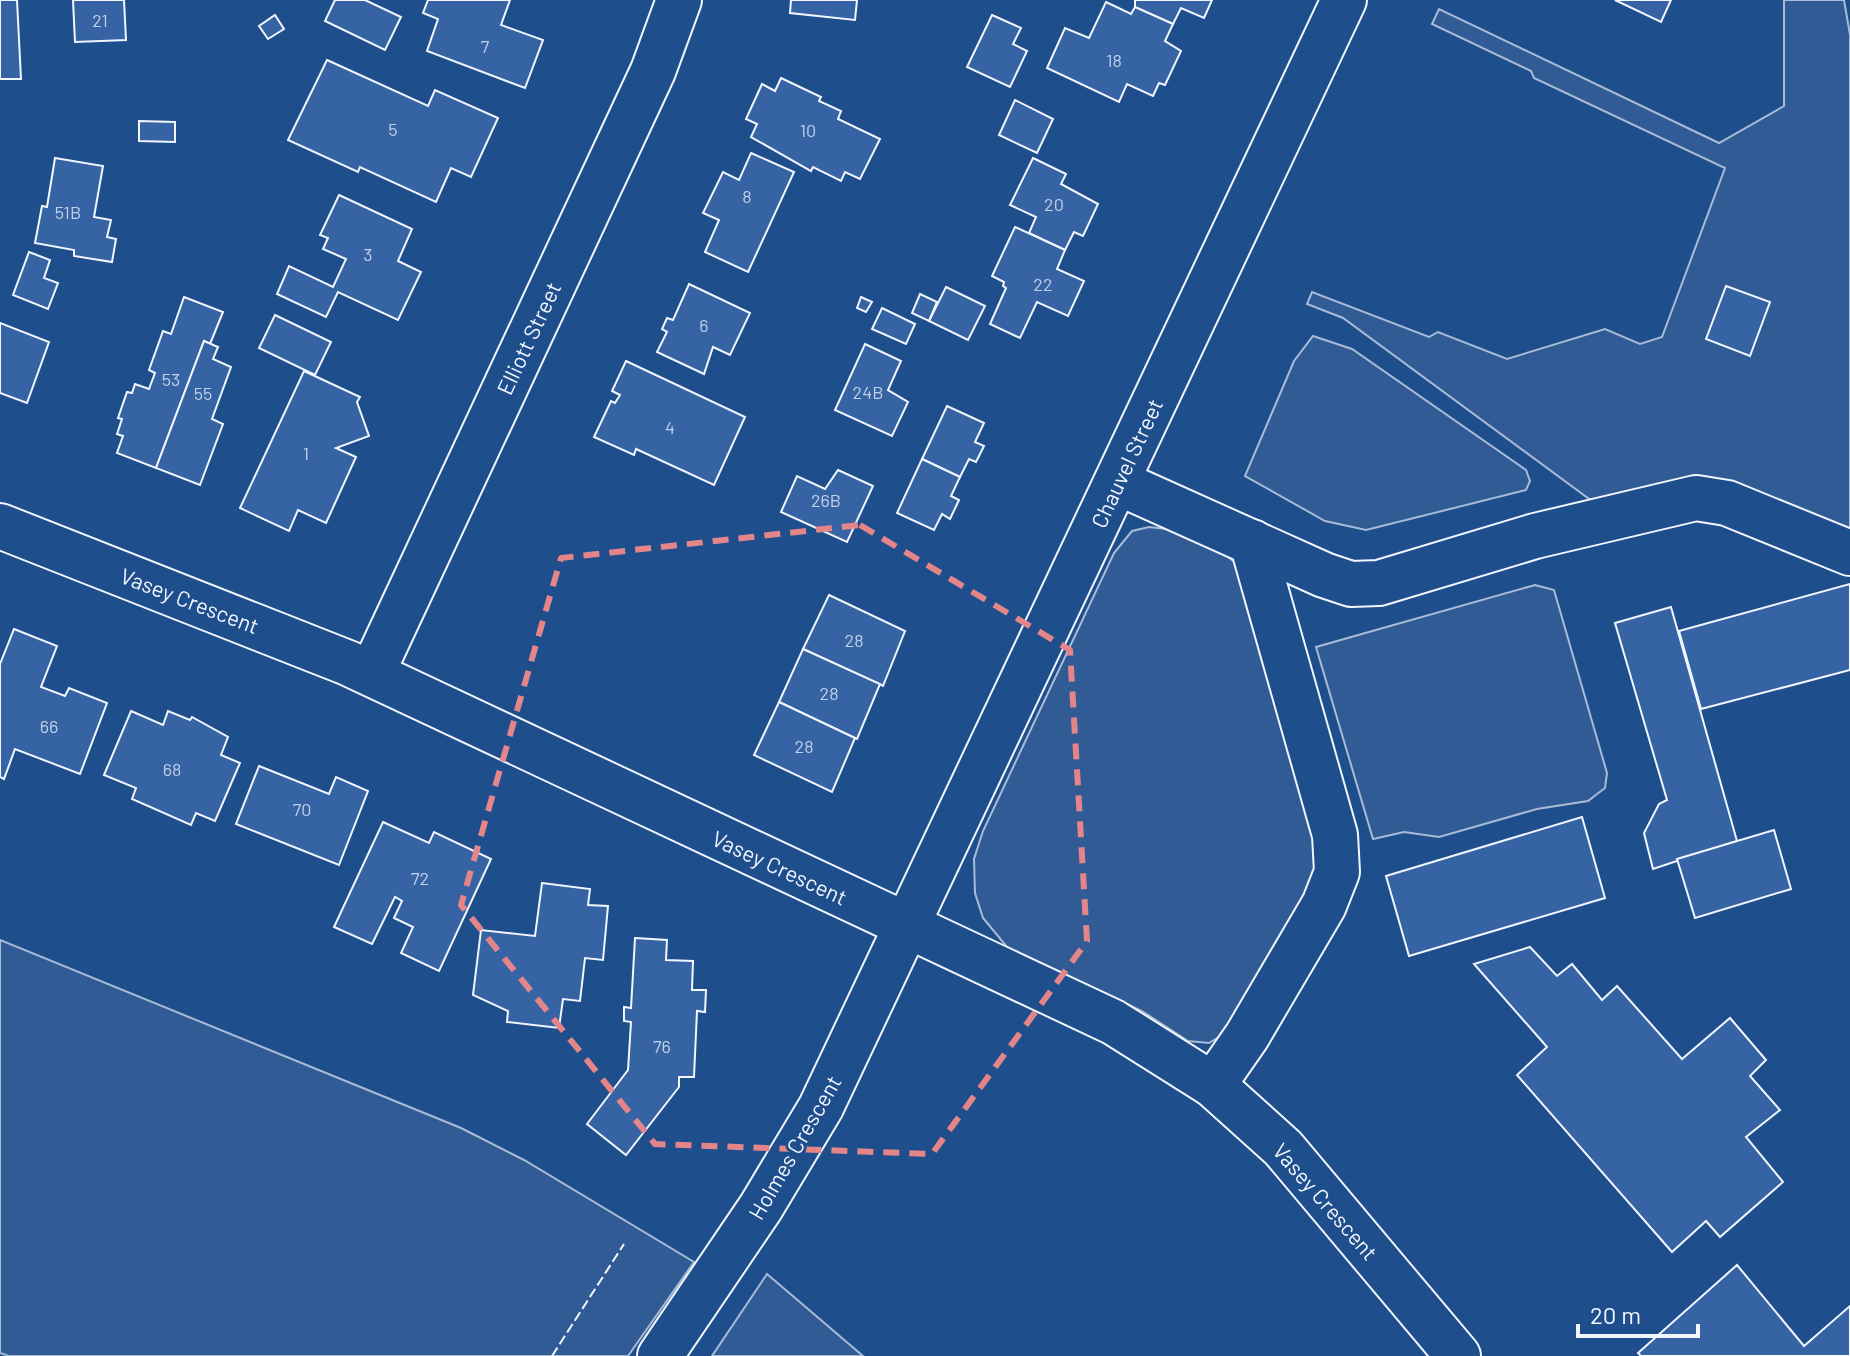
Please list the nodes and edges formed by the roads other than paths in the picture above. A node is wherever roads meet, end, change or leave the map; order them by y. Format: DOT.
graph roads {
  1 [pos="679,0"];
  2 [pos="1344,0"];
  3 [pos="1117,482"];
  4 [pos="0,526"];
  5 [pos="1252,542"];
  6 [pos="1850,553"];
  7 [pos="372,673"];
  8 [pos="907,926"];
  9 [pos="1213,1085"];
  10 [pos="660,1356"];
  11 [pos="1458,1356"];
  1 -- 7 [label="street, Elliott Street"];
  2 -- 3 [label="street, Chauvel Street"];
  3 -- 5 [label="street"];
  3 -- 8 [label="street, Chauvel Street"];
  4 -- 7 [label="street, Vasey Crescent"];
  5 -- 6 [label="street"];
  5 -- 9 [label="street"];
  7 -- 8 [label="street, Vasey Crescent"];
  8 -- 9 [label="street, Vasey Crescent"];
  8 -- 10 [label="street, Holmes Crescent"];
  9 -- 11 [label="street, Vasey Crescent"];
}
